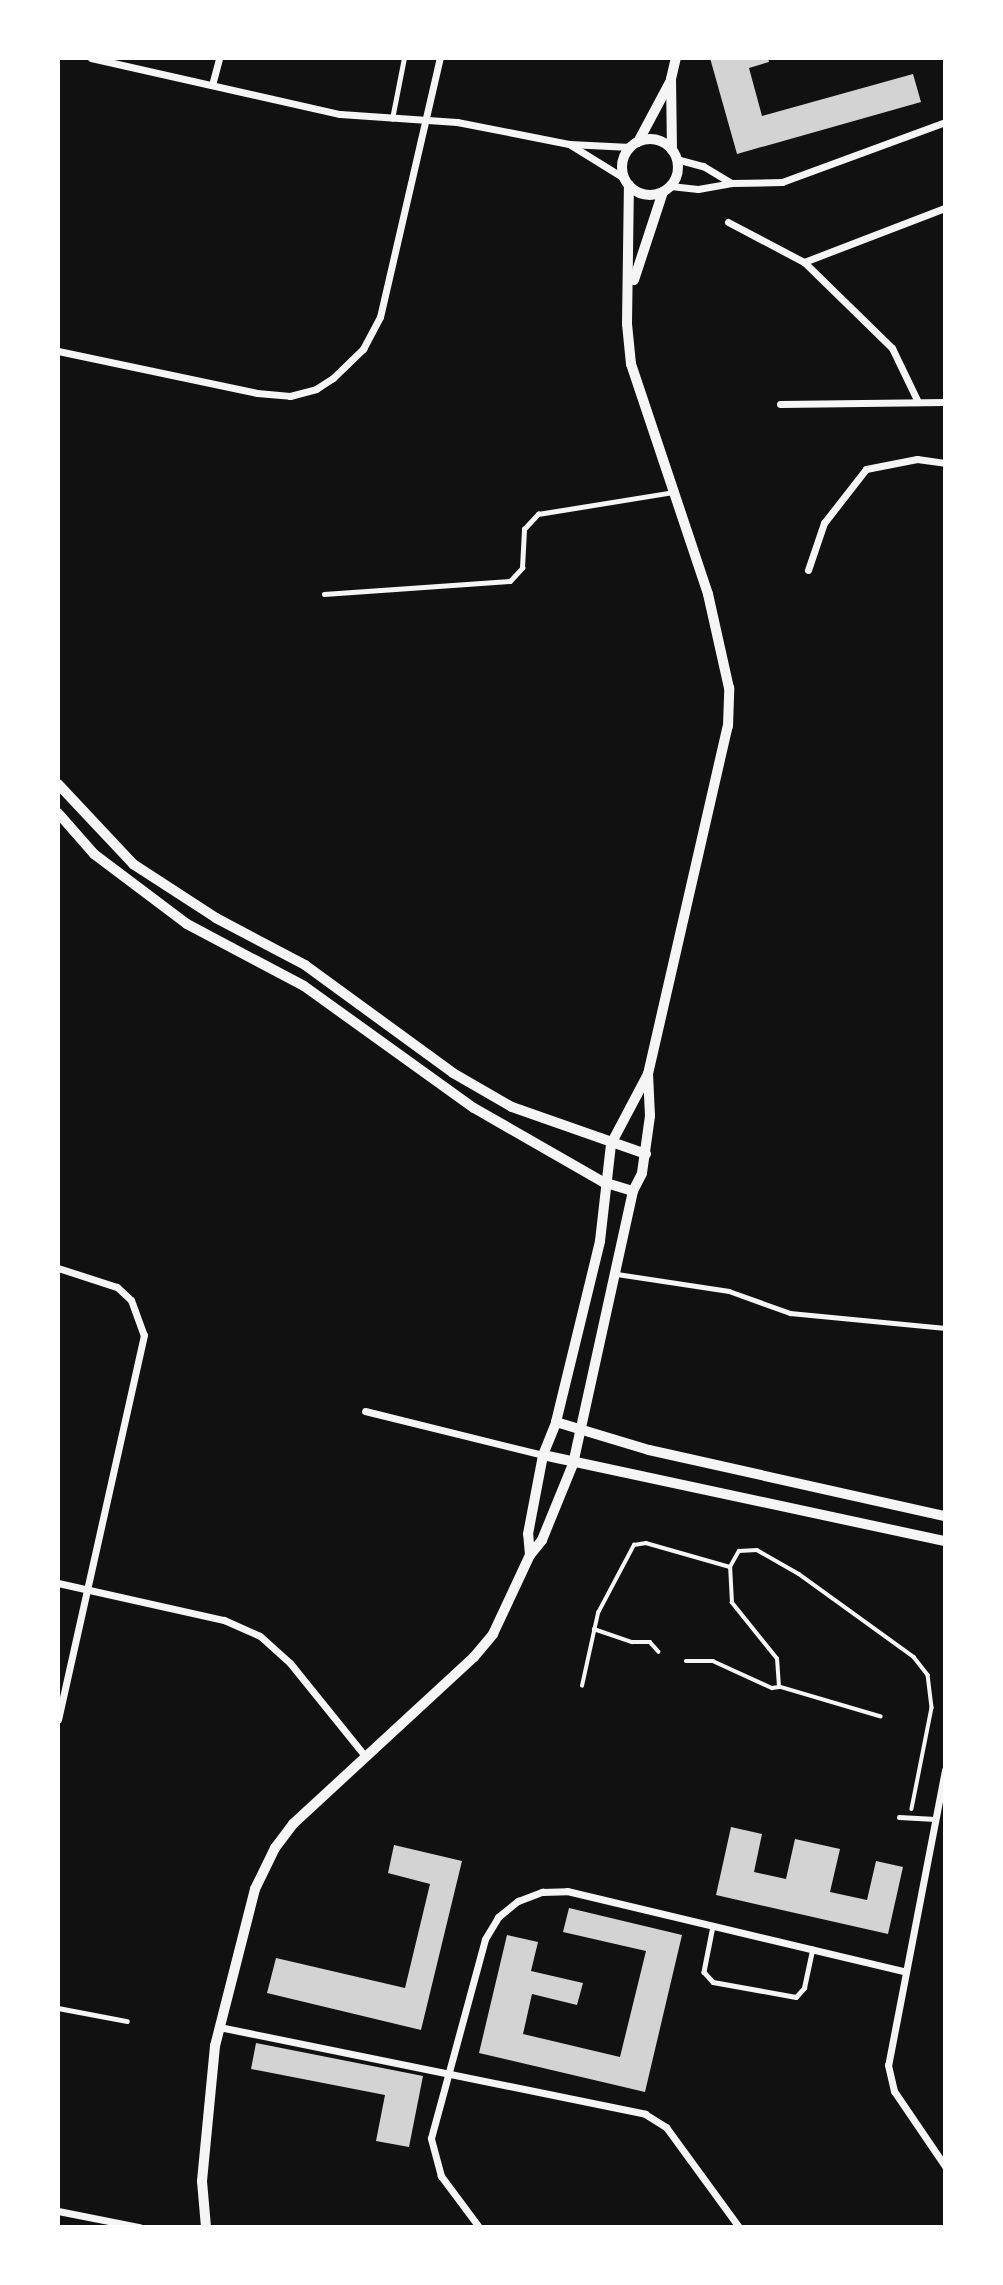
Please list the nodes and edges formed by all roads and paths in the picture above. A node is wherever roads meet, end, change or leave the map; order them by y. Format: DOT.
graph roads {
  1 [pos="91,58"];
  2 [pos="219,58"];
  3 [pos="404,58"];
  4 [pos="440,58"];
  5 [pos="676,58"];
  6 [pos="671,79"];
  7 [pos="212,85"];
  8 [pos="391,119"];
  9 [pos="425,120"];
  10 [pos="945,122"];
  11 [pos="569,144"];
  12 [pos="634,145"];
  13 [pos="674,155"];
  14 [pos="627,182"];
  15 [pos="731,183"];
  16 [pos="666,189"];
  17 [pos="945,208"];
  18 [pos="728,222"];
  19 [pos="804,262"];
  20 [pos="630,293"];
  21 [pos="58,351"];
  22 [pos="918,402"];
  23 [pos="945,402"];
  24 [pos="780,404"];
  25 [pos="945,463"];
  26 [pos="674,492"];
  27 [pos="808,570"];
  28 [pos="324,594"];
  29 [pos="58,784"];
  30 [pos="58,813"];
  31 [pos="648,1074"];
  32 [pos="611,1144"];
  33 [pos="646,1154"];
  34 [pos="603,1182"];
  35 [pos="633,1191"];
  36 [pos="58,1268"];
  37 [pos="616,1274"];
  38 [pos="945,1328"];
  39 [pos="365,1411"];
  40 [pos="556,1422"];
  41 [pos="581,1429"];
  42 [pos="543,1455"];
  43 [pos="573,1464"];
  44 [pos="945,1516"];
  45 [pos="945,1541"];
  46 [pos="530,1555"];
  47 [pos="730,1567"];
  48 [pos="58,1583"];
  49 [pos="88,1590"];
  50 [pos="594,1629"];
  51 [pos="659,1652"];
  52 [pos="686,1661"];
  53 [pos="582,1686"];
  54 [pos="779,1687"];
  55 [pos="881,1717"];
  56 [pos="58,1720"];
  57 [pos="365,1756"];
  58 [pos="945,1770"];
  59 [pos="899,1817"];
  60 [pos="911,1818"];
  61 [pos="935,1819"];
  62 [pos="713,1926"];
  63 [pos="812,1949"];
  64 [pos="904,1971"];
  65 [pos="58,2008"];
  66 [pos="127,2021"];
  67 [pos="219,2027"];
  68 [pos="448,2074"];
  69 [pos="945,2166"];
  70 [pos="58,2211"];
  71 [pos="139,2227"];
  72 [pos="206,2227"];
  73 [pos="479,2227"];
  74 [pos="739,2227"];
  1 -- 7 [label="street"];
  2 -- 7 [label="street"];
  3 -- 8 [label="lane"];
  4 -- 9 [label="street"];
  5 -- 6 [label="street"];
  6 -- 12 [label="street"];
  6 -- 13 [label="street"];
  7 -- 8 [label="street"];
  8 -- 9 [label="street"];
  9 -- 11 [label="street"];
  9 -- 21 [label="street"];
  10 -- 15 [label="street"];
  11 -- 12 [label="street"];
  11 -- 14 [label="street"];
  12 -- 13 [label="street"];
  12 -- 14 [label="street"];
  13 -- 15 [label="street"];
  13 -- 16 [label="street"];
  14 -- 16 [label="street"];
  14 -- 20 [label="street"];
  15 -- 16 [label="street"];
  16 -- 20 [label="street"];
  17 -- 19 [label="street"];
  18 -- 19 [label="street"];
  19 -- 22 [label="street"];
  20 -- 26 [label="street"];
  22 -- 23 [label="street"];
  22 -- 24 [label="street"];
  25 -- 27 [label="street"];
  26 -- 28 [label="lane"];
  26 -- 31 [label="street"];
  29 -- 32 [label="street"];
  30 -- 34 [label="street"];
  31 -- 32 [label="street"];
  31 -- 33 [label="street"];
  32 -- 33 [label="street"];
  32 -- 34 [label="street"];
  33 -- 35 [label="street"];
  34 -- 35 [label="street"];
  34 -- 40 [label="street"];
  35 -- 37 [label="street"];
  36 -- 49 [label="street"];
  37 -- 38 [label="lane"];
  37 -- 41 [label="street"];
  39 -- 42 [label="street"];
  40 -- 41 [label="street"];
  40 -- 42 [label="street"];
  41 -- 43 [label="street"];
  41 -- 44 [label="street"];
  42 -- 43 [label="street"];
  42 -- 46 [label="street"];
  43 -- 45 [label="street"];
  43 -- 46 [label="street"];
  46 -- 57 [label="street"];
  47 -- 50 [label="path"];
  47 -- 54 [label="path"];
  47 -- 60 [label="path"];
  48 -- 49 [label="street"];
  49 -- 56 [label="street"];
  49 -- 57 [label="street"];
  50 -- 51 [label="path"];
  50 -- 53 [label="path"];
  52 -- 54 [label="path"];
  54 -- 55 [label="path"];
  57 -- 67 [label="street"];
  58 -- 61 [label="street"];
  59 -- 60 [label="lane"];
  60 -- 61 [label="lane"];
  61 -- 64 [label="street"];
  62 -- 63 [label="street"];
  62 -- 63 [label="lane"];
  62 -- 68 [label="street"];
  63 -- 64 [label="street"];
  64 -- 69 [label="street"];
  65 -- 66 [label="lane"];
  67 -- 68 [label="street"];
  67 -- 72 [label="street"];
  68 -- 73 [label="street"];
  68 -- 74 [label="street"];
  70 -- 71 [label="street"];
}
